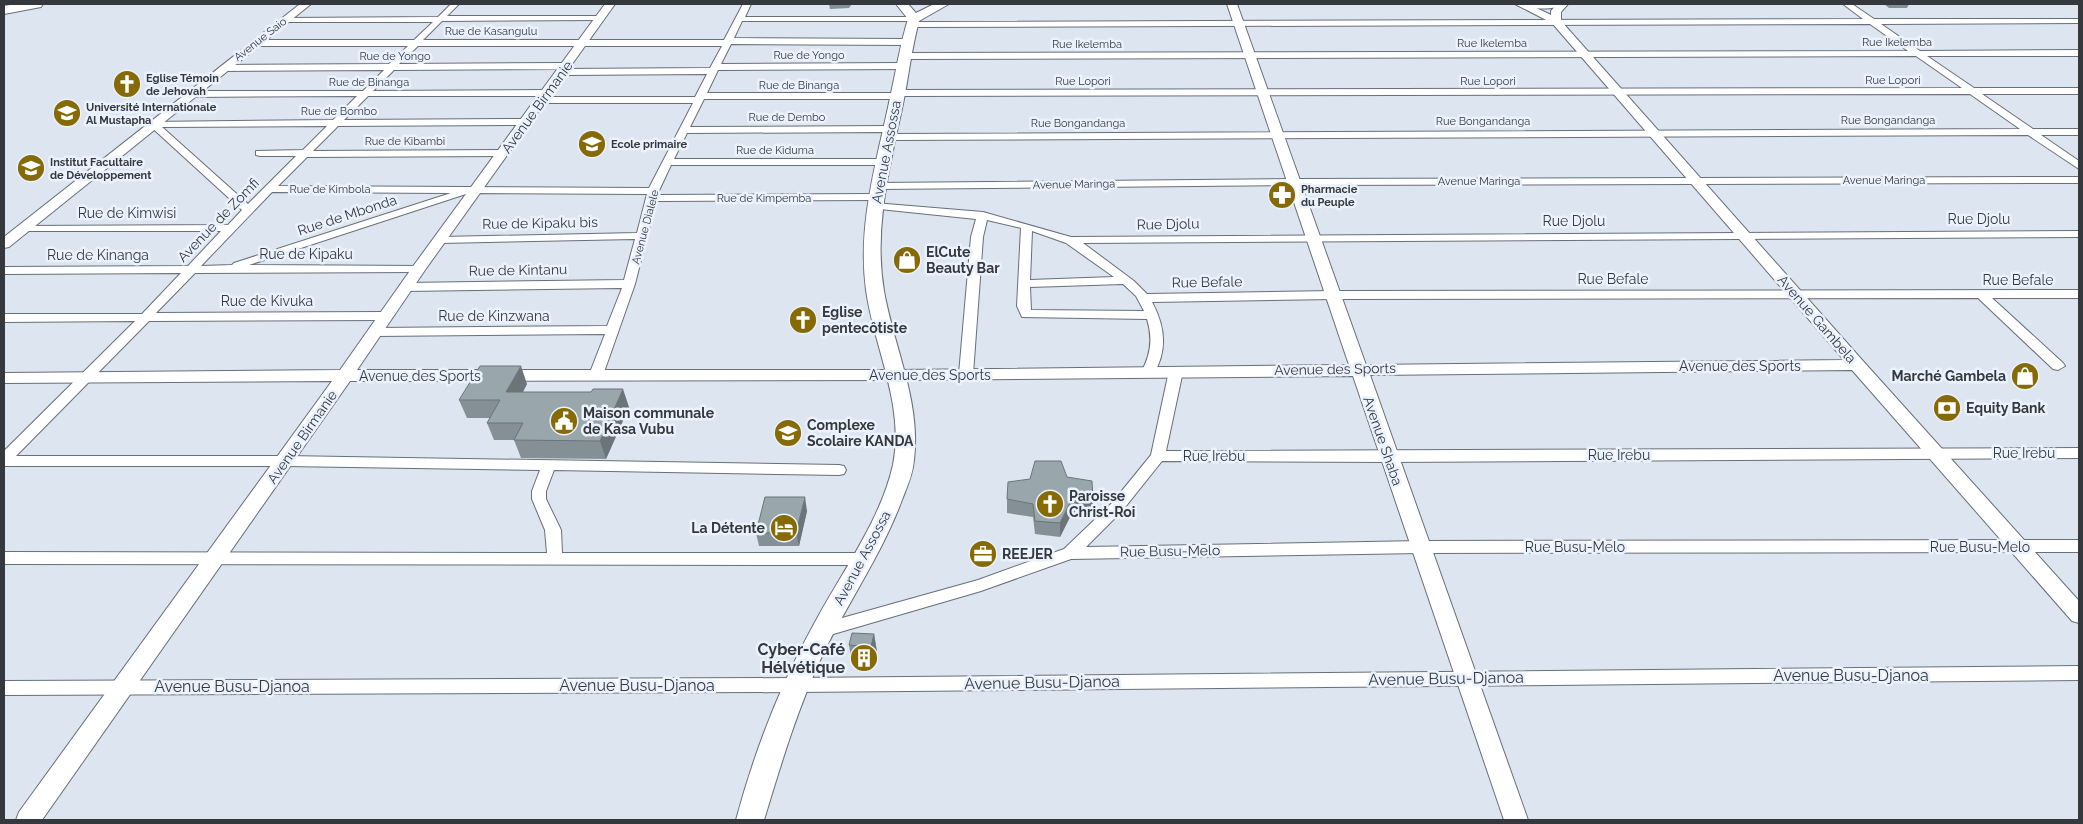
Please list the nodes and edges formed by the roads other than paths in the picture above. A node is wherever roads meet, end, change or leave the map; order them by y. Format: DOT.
graph roads {
  1 [pos="36,4"];
  2 [pos="306,4"];
  3 [pos="455,4"];
  4 [pos="747,4"];
  5 [pos="935,4"];
  6 [pos="943,4"];
  7 [pos="1232,4"];
  8 [pos="1521,4"];
  9 [pos="1562,4"];
  10 [pos="1848,4"];
  11 [pos="4,10"];
  12 [pos="605,11"];
  13 [pos="440,19"];
  14 [pos="740,19"];
  15 [pos="284,20"];
  16 [pos="2079,21"];
  17 [pos="1557,22"];
  18 [pos="1872,22"];
  19 [pos="1240,24"];
  20 [pos="908,31"];
  21 [pos="417,42"];
  22 [pos="584,42"];
  23 [pos="728,42"];
  24 [pos="254,43"];
  25 [pos="2079,53"];
  26 [pos="1251,54"];
  27 [pos="1918,54"];
  28 [pos="1584,55"];
  29 [pos="392,67"];
  30 [pos="223,68"];
  31 [pos="565,69"];
  32 [pos="715,69"];
  33 [pos="2079,90"];
  34 [pos="1971,91"];
  35 [pos="1262,92"];
  36 [pos="1618,92"];
  37 [pos="191,94"];
  38 [pos="365,94"];
  39 [pos="897,94"];
  40 [pos="545,97"];
  41 [pos="700,98"];
  42 [pos="525,122"];
  43 [pos="153,124"];
  44 [pos="336,124"];
  45 [pos="685,130"];
  46 [pos="2079,132"];
  47 [pos="888,133"];
  48 [pos="2031,133"];
  49 [pos="1277,134"];
  50 [pos="1654,134"];
  51 [pos="504,152"];
  52 [pos="260,153"];
  53 [pos="306,154"];
  54 [pos="667,162"];
  55 [pos="883,162"];
  56 [pos="2079,166"];
  57 [pos="2079,180"];
  58 [pos="1696,181"];
  59 [pos="1295,182"];
  60 [pos="478,188"];
  61 [pos="272,189"];
  62 [pos="652,195"];
  63 [pos="876,197"];
  64 [pos="248,210"];
  65 [pos="983,215"];
  66 [pos="1027,226"];
  67 [pos="24,228"];
  68 [pos="231,228"];
  69 [pos="2079,234"];
  70 [pos="640,236"];
  71 [pos="1745,236"];
  72 [pos="1314,237"];
  73 [pos="441,240"];
  74 [pos="1068,240"];
  75 [pos="4,244"];
  76 [pos="419,268"];
  77 [pos="225,269"];
  78 [pos="4,270"];
  79 [pos="193,270"];
  80 [pos="1126,280"];
  81 [pos="630,284"];
  82 [pos="1025,284"];
  83 [pos="406,286"];
  84 [pos="1795,294"];
  85 [pos="2079,294"];
  86 [pos="1333,295"];
  87 [pos="1982,295"];
  88 [pos="1146,298"];
  89 [pos="1152,315"];
  90 [pos="147,316"];
  91 [pos="386,316"];
  92 [pos="4,318"];
  93 [pos="613,330"];
  94 [pos="376,332"];
  95 [pos="1856,365"];
  96 [pos="2058,366"];
  97 [pos="1358,369"];
  98 [pos="1148,372"];
  99 [pos="1176,372"];
  100 [pos="966,374"];
  101 [pos="596,375"];
  102 [pos="897,375"];
  103 [pos="90,376"];
  104 [pos="346,376"];
  105 [pos="4,378"];
  106 [pos="1935,453"];
  107 [pos="2079,453"];
  108 [pos="1158,456"];
  109 [pos="1388,457"];
  110 [pos="4,460"];
  111 [pos="286,461"];
  112 [pos="549,465"];
  113 [pos="839,470"];
  114 [pos="2079,546"];
  115 [pos="1422,547"];
  116 [pos="2018,547"];
  117 [pos="1070,553"];
  118 [pos="4,558"];
  119 [pos="215,558"];
  120 [pos="555,559"];
  121 [pos="864,559"];
  122 [pos="2079,614"];
  123 [pos="823,630"];
  124 [pos="2079,673"];
  125 [pos="1467,678"];
  126 [pos="796,685"];
  127 [pos="124,687"];
  128 [pos="4,688"];
  129 [pos="28,820"];
  130 [pos="750,820"];
  131 [pos="1516,820"];
  1 -- 11 [label="highway"];
  2 -- 15 [label="street, Avenue Saio"];
  3 -- 13 [label="street, Avenue de Zomfi"];
  4 -- 14 [label="street, Avenue Dialele"];
  5 -- 20 [label="main road"];
  6 -- 20 [label="main road"];
  7 -- 19 [label="street, Avenue Shaba"];
  8 -- 9 [label="main road"];
  8 -- 17 [label="street"];
  9 -- 17 [label="street"];
  10 -- 18 [label="street"];
  12 -- 13 [label="street"];
  12 -- 22 [label="street, Avenue Birmanie"];
  13 -- 15 [label="street"];
  13 -- 21 [label="street, Avenue de Zomfi"];
  14 -- 20 [label="street"];
  14 -- 23 [label="street, Avenue Dialele"];
  15 -- 24 [label="street, Avenue Saio"];
  16 -- 18 [label="street"];
  17 -- 18 [label="street"];
  17 -- 19 [label="street"];
  17 -- 28 [label="street, Avenue Gambela"];
  18 -- 27 [label="street"];
  19 -- 20 [label="street"];
  19 -- 26 [label="street, Avenue Shaba"];
  20 -- 23 [label="street, Rue de Kasangulu"];
  20 -- 26 [label="street, Rue Ikelemba"];
  20 -- 32 [label="street, Rue de Yongo"];
  20 -- 39 [label="main road, Avenue Assossa"];
  21 -- 22 [label="street, Rue de Kasangulu"];
  21 -- 24 [label="street, Rue de Kasangulu"];
  21 -- 29 [label="street, Avenue de Zomfi"];
  22 -- 23 [label="street, Rue de Kasangulu"];
  22 -- 31 [label="street, Avenue Birmanie"];
  23 -- 32 [label="street, Avenue Dialele"];
  24 -- 30 [label="street, Avenue Saio"];
  25 -- 27 [label="street, Rue Ikelemba"];
  26 -- 28 [label="street, Rue Ikelemba"];
  26 -- 35 [label="street, Avenue Shaba"];
  27 -- 28 [label="street, Rue Ikelemba"];
  27 -- 34 [label="street"];
  28 -- 36 [label="street, Avenue Gambela"];
  29 -- 30 [label="street, Rue de Yongo"];
  29 -- 31 [label="street, Rue de Yongo"];
  29 -- 38 [label="street, Avenue de Zomfi"];
  30 -- 37 [label="street, Avenue Saio"];
  31 -- 32 [label="street, Rue de Yongo"];
  31 -- 40 [label="street, Avenue Birmanie"];
  32 -- 41 [label="street, Avenue Dialele"];
  33 -- 34 [label="street, Rue Lopori"];
  34 -- 36 [label="street, Rue Lopori"];
  34 -- 48 [label="street"];
  35 -- 36 [label="street, Rue Lopori"];
  35 -- 39 [label="street, Rue Lopori"];
  35 -- 49 [label="street, Avenue Shaba"];
  36 -- 50 [label="street, Avenue Gambela"];
  37 -- 38 [label="street, Rue de Binanga"];
  37 -- 43 [label="street, Avenue Saio"];
  38 -- 40 [label="street, Rue de Binanga"];
  38 -- 44 [label="street, Avenue de Zomfi"];
  39 -- 41 [label="street, Rue de Binanga"];
  39 -- 47 [label="main road, Avenue Assossa"];
  40 -- 41 [label="street, Rue de Binanga"];
  40 -- 42 [label="street, Avenue Birmanie"];
  41 -- 45 [label="street, Avenue Dialele"];
  42 -- 44 [label="street, Rue de Bombo"];
  42 -- 51 [label="street, Avenue Birmanie"];
  43 -- 44 [label="street, Rue de Bombo"];
  43 -- 64 [label="street"];
  43 -- 67 [label="street, Avenue Saio"];
  44 -- 53 [label="street, Avenue de Zomfi"];
  45 -- 47 [label="street, Rue de Dembo"];
  45 -- 54 [label="street, Avenue Dialele"];
  46 -- 48 [label="street, Rue Bongandanga"];
  47 -- 49 [label="street, Rue Bongandanga"];
  47 -- 55 [label="main road, Avenue Assossa"];
  48 -- 50 [label="street, Rue Bongandanga"];
  48 -- 56 [label="street"];
  49 -- 50 [label="street, Rue Bongandanga"];
  49 -- 59 [label="street, Avenue Shaba"];
  50 -- 58 [label="street, Avenue Gambela"];
  51 -- 53 [label="street, Rue de Kibambi"];
  51 -- 60 [label="street, Avenue Birmanie"];
  52 -- 53 [label="street, Rue de Kibambi"];
  53 -- 61 [label="street, Avenue de Zomfi"];
  54 -- 55 [label="street, Rue de Kiduma"];
  54 -- 62 [label="street, Avenue Dialele"];
  55 -- 63 [label="main road, Avenue Assossa"];
  57 -- 58 [label="street, Avenue Maringa"];
  58 -- 59 [label="street, Avenue Maringa"];
  58 -- 71 [label="street, Avenue Gambela"];
  59 -- 63 [label="street, Avenue Maringa"];
  59 -- 72 [label="street, Avenue Shaba"];
  60 -- 61 [label="street, Rue de Kimbola"];
  60 -- 62 [label="street, Rue de Kimpemba"];
  60 -- 73 [label="street, Avenue Birmanie"];
  60 -- 77 [label="street, Rue de Mbonda"];
  61 -- 64 [label="street, Avenue de Zomfi"];
  62 -- 63 [label="street, Rue de Kimpemba"];
  62 -- 70 [label="street, Avenue Dialele"];
  63 -- 65 [label="street"];
  63 -- 102 [label="main road, Avenue Assossa"];
  64 -- 68 [label="street, Avenue de Zomfi"];
  65 -- 66 [label="street"];
  65 -- 100 [label="street"];
  66 -- 74 [label="street"];
  66 -- 82 [label="street"];
  67 -- 68 [label="street, Rue de Kimwisi"];
  67 -- 75 [label="street, Avenue Saio"];
  68 -- 79 [label="street, Avenue de Zomfi"];
  69 -- 71 [label="street, Rue Djolu"];
  70 -- 73 [label="street, Rue de Kipaku bis"];
  70 -- 81 [label="street, Avenue Dialele"];
  71 -- 72 [label="street, Rue Djolu"];
  71 -- 84 [label="street, Avenue Gambela"];
  72 -- 74 [label="street, Rue Djolu"];
  72 -- 86 [label="street, Avenue Shaba"];
  73 -- 76 [label="street, Avenue Birmanie"];
  74 -- 80 [label="street"];
  76 -- 77 [label="street, Rue de Kipaku"];
  76 -- 83 [label="street, Avenue Birmanie"];
  77 -- 79 [label="street, Rue de Kipaku"];
  78 -- 79 [label="street, Rue de Kinanga"];
  79 -- 90 [label="street, Avenue de Zomfi"];
  80 -- 82 [label="street"];
  80 -- 88 [label="street"];
  81 -- 83 [label="street, Rue de Kintanu"];
  81 -- 93 [label="street, Avenue Dialele"];
  82 -- 89 [label="street"];
  83 -- 91 [label="street, Avenue Birmanie"];
  84 -- 86 [label="street, Rue Befale"];
  84 -- 87 [label="street, Rue Befale"];
  84 -- 95 [label="street, Avenue Gambela"];
  85 -- 87 [label="street, Rue Befale"];
  86 -- 88 [label="street, Rue Befale"];
  86 -- 97 [label="street, Avenue Shaba"];
  87 -- 96 [label="street"];
  88 -- 89 [label="street"];
  89 -- 98 [label="street"];
  90 -- 91 [label="street, Rue de Kivuka"];
  90 -- 92 [label="street, Rue de Kivuka"];
  90 -- 103 [label="street, Avenue de Zomfi"];
  91 -- 94 [label="street, Avenue Birmanie"];
  93 -- 94 [label="street, Rue de Kinzwana"];
  93 -- 101 [label="street, Avenue Dialele"];
  94 -- 104 [label="street, Avenue Birmanie"];
  95 -- 97 [label="street, Avenue des Sports"];
  95 -- 106 [label="street, Avenue Gambela"];
  97 -- 99 [label="street, Avenue des Sports"];
  97 -- 109 [label="street, Avenue Shaba"];
  98 -- 99 [label="street, Avenue des Sports"];
  98 -- 100 [label="street, Avenue des Sports"];
  99 -- 108 [label="street"];
  100 -- 102 [label="street, Avenue des Sports"];
  101 -- 102 [label="street, Avenue des Sports"];
  101 -- 104 [label="street, Avenue des Sports"];
  102 -- 121 [label="main road, Avenue Assossa"];
  103 -- 104 [label="street, Avenue des Sports"];
  103 -- 105 [label="street, Avenue des Sports"];
  103 -- 110 [label="street, Avenue de Zomfi"];
  104 -- 111 [label="street, Avenue Birmanie"];
  106 -- 107 [label="street, Rue Irebu"];
  106 -- 109 [label="street, Rue Irebu"];
  106 -- 116 [label="street, Avenue Gambela"];
  108 -- 109 [label="street, Rue Irebu"];
  108 -- 117 [label="street"];
  109 -- 115 [label="street, Avenue Shaba"];
  110 -- 111 [label="street"];
  111 -- 112 [label="street"];
  111 -- 119 [label="street, Avenue Birmanie"];
  112 -- 113 [label="street"];
  112 -- 120 [label="street"];
  114 -- 116 [label="street, Rue Busu-Melo"];
  115 -- 116 [label="street, Rue Busu-Melo"];
  115 -- 117 [label="street, Rue Busu-Melo"];
  115 -- 125 [label="street, Avenue Shaba"];
  116 -- 122 [label="street, Avenue Gambela"];
  117 -- 123 [label="street"];
  118 -- 119 [label="street"];
  119 -- 120 [label="street"];
  119 -- 127 [label="street, Avenue Birmanie"];
  120 -- 121 [label="street"];
  121 -- 123 [label="main road, Avenue Assossa"];
  123 -- 126 [label="main road, Avenue Assossa"];
  124 -- 125 [label="street, Avenue Busu-Djanoa"];
  125 -- 126 [label="street, Avenue Busu-Djanoa"];
  125 -- 131 [label="street, Avenue Shaba"];
  126 -- 127 [label="street, Avenue Busu-Djanoa"];
  126 -- 130 [label="main road, Avenue Assossa"];
  127 -- 128 [label="street, Avenue Busu-Djanoa"];
  127 -- 129 [label="street, Avenue Birmanie"];
}
